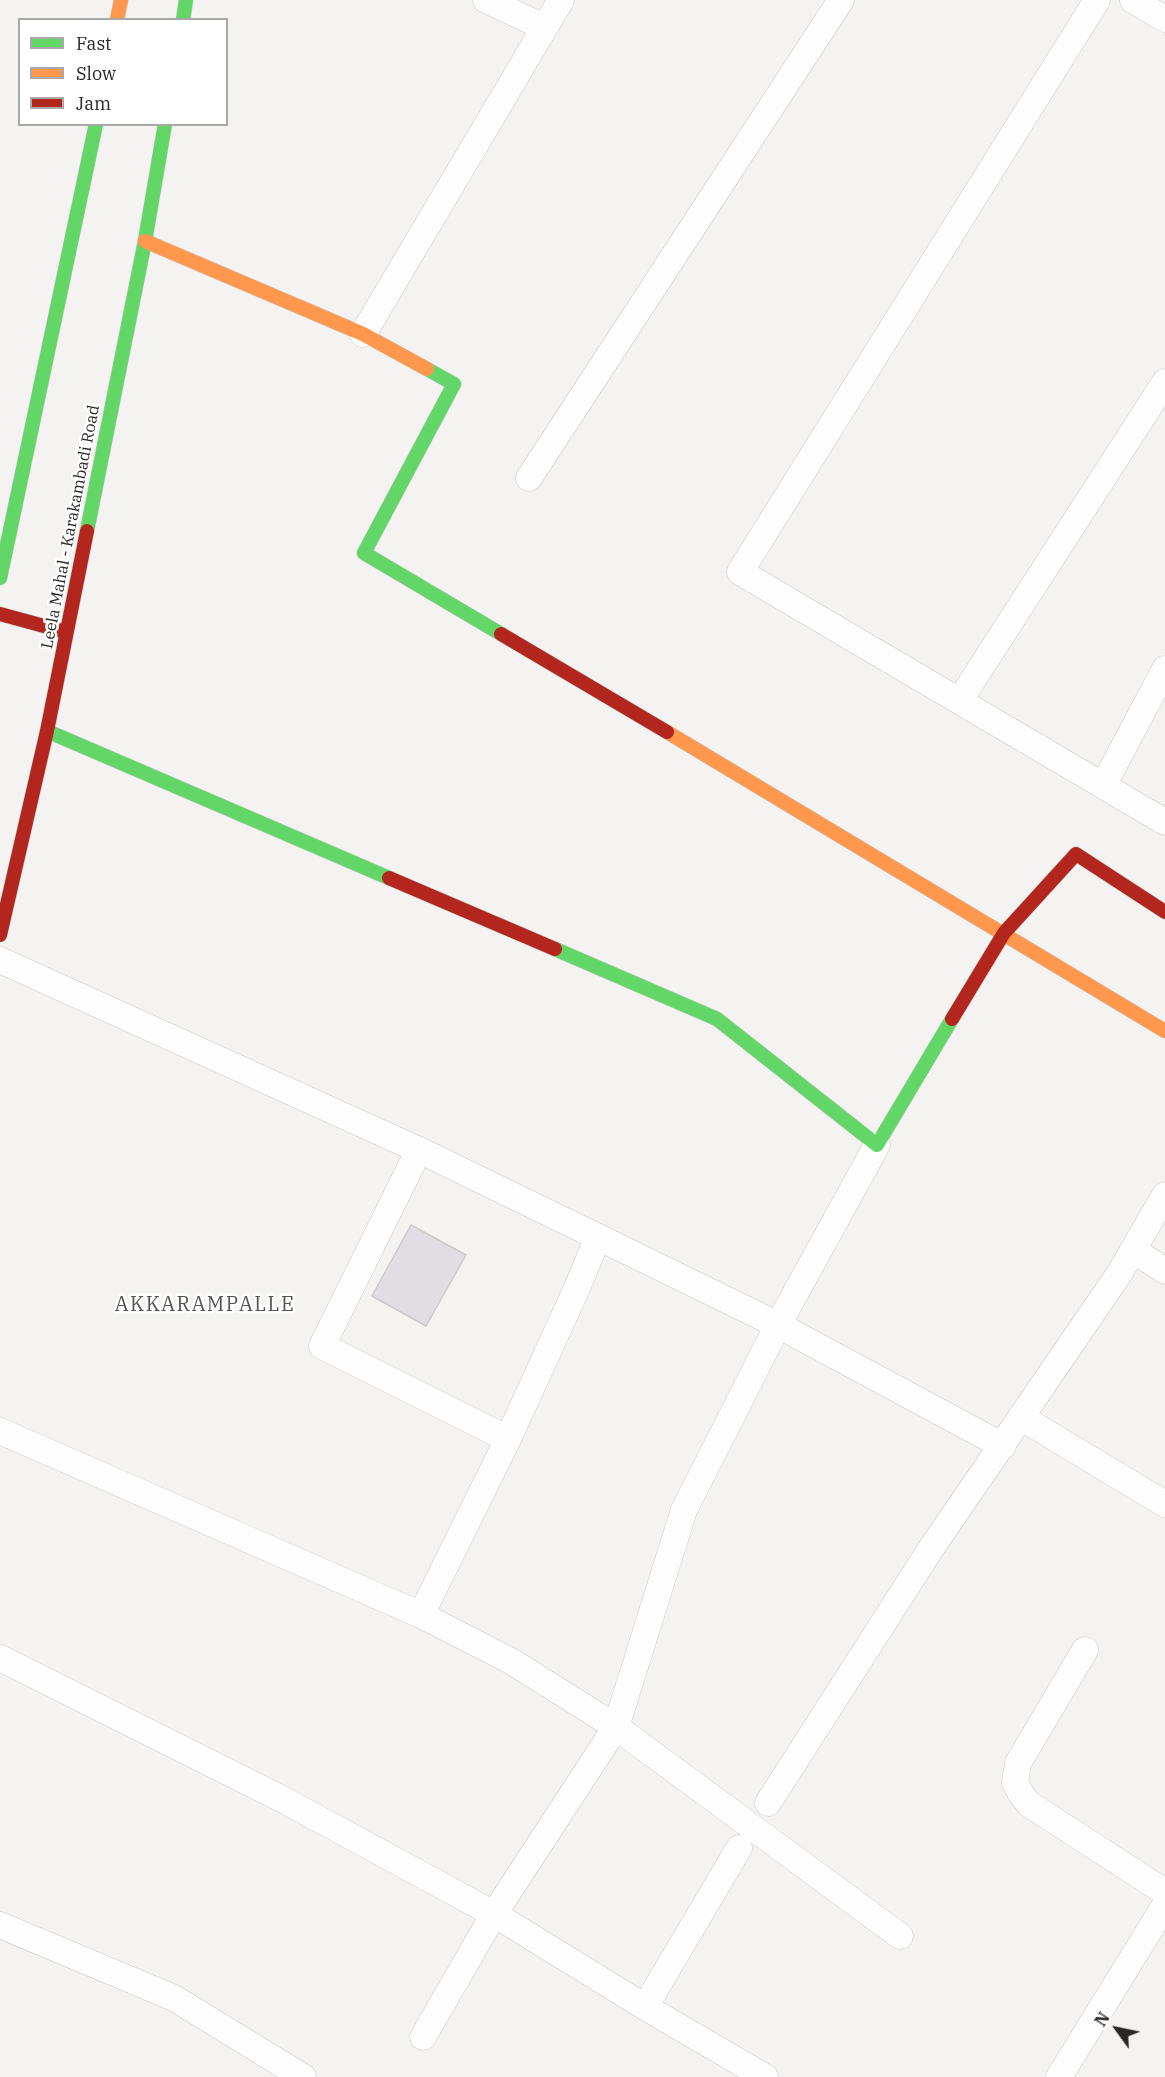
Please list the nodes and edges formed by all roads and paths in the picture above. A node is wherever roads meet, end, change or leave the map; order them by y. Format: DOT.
graph roads {
  1 [pos="121,0"];
  2 [pos="186,0"];
  3 [pos="486,0"];
  4 [pos="561,0"];
  5 [pos="841,0"];
  6 [pos="1096,0"];
  7 [pos="1133,0"];
  8 [pos="117,18"];
  9 [pos="183,18"];
  10 [pos="1165,19"];
  11 [pos="544,27"];
  12 [pos="96,126"];
  13 [pos="165,126"];
  14 [pos="145,241"];
  15 [pos="363,334"];
  16 [pos="1165,382"];
  17 [pos="529,478"];
  18 [pos="0,578"];
  19 [pos="0,614"];
  20 [pos="66,632"];
  21 [pos="1165,669"];
  22 [pos="960,700"];
  23 [pos="47,731"];
  24 [pos="1104,784"];
  25 [pos="1165,822"];
  26 [pos="1164,910"];
  27 [pos="1004,933"];
  28 [pos="0,934"];
  29 [pos="0,960"];
  30 [pos="1165,1031"];
  31 [pos="877,1144"];
  32 [pos="419,1150"];
  33 [pos="1165,1195"];
  34 [pos="598,1237"];
  35 [pos="1133,1251"];
  36 [pos="1165,1270"];
  37 [pos="778,1325"];
  38 [pos="1022,1418"];
  39 [pos="0,1431"];
  40 [pos="508,1439"];
  41 [pos="1002,1446"];
  42 [pos="1165,1504"];
  43 [pos="421,1615"];
  44 [pos="1085,1650"];
  45 [pos="0,1658"];
  46 [pos="616,1727"];
  47 [pos="768,1803"];
  48 [pos="739,1848"];
  49 [pos="1165,1892"];
  50 [pos="1165,1905"];
  51 [pos="494,1914"];
  52 [pos="0,1925"];
  53 [pos="900,1936"];
  54 [pos="645,2007"];
  55 [pos="423,2037"];
  56 [pos="303,2077"];
  57 [pos="765,2077"];
  58 [pos="1059,2077"];
  1 -- 8 [label="street"];
  2 -- 9 [label="street"];
  3 -- 11 [label="street"];
  4 -- 11 [label="street"];
  5 -- 17 [label="street"];
  6 -- 22 [label="street"];
  7 -- 10 [label="street"];
  11 -- 15 [label="street"];
  12 -- 18 [label="street"];
  13 -- 14 [label="street, Leela Mahal - Karakambadi Road"];
  14 -- 15 [label="street"];
  14 -- 20 [label="street, Leela Mahal - Karakambadi Road"];
  15 -- 27 [label="street"];
  16 -- 22 [label="street"];
  19 -- 20 [label="street"];
  20 -- 23 [label="street, Leela Mahal - Karakambadi Road"];
  21 -- 24 [label="street"];
  22 -- 24 [label="street"];
  23 -- 28 [label="street, Leela Mahal - Karakambadi Road"];
  23 -- 31 [label="street"];
  24 -- 25 [label="street"];
  26 -- 27 [label="street"];
  27 -- 30 [label="street"];
  27 -- 31 [label="street"];
  29 -- 32 [label="street"];
  31 -- 37 [label="street"];
  32 -- 34 [label="street"];
  32 -- 40 [label="street"];
  33 -- 35 [label="street"];
  34 -- 37 [label="street"];
  34 -- 40 [label="street"];
  35 -- 36 [label="street"];
  35 -- 38 [label="street"];
  37 -- 41 [label="street"];
  37 -- 46 [label="street"];
  38 -- 41 [label="street"];
  38 -- 42 [label="street"];
  39 -- 43 [label="street"];
  40 -- 43 [label="street"];
  41 -- 47 [label="street"];
  43 -- 46 [label="street"];
  44 -- 49 [label="street"];
  45 -- 51 [label="street"];
  46 -- 51 [label="street"];
  46 -- 53 [label="street"];
  48 -- 54 [label="street"];
  50 -- 58 [label="street"];
  51 -- 54 [label="street"];
  51 -- 55 [label="street"];
  52 -- 56 [label="street"];
  54 -- 57 [label="street"];
}
